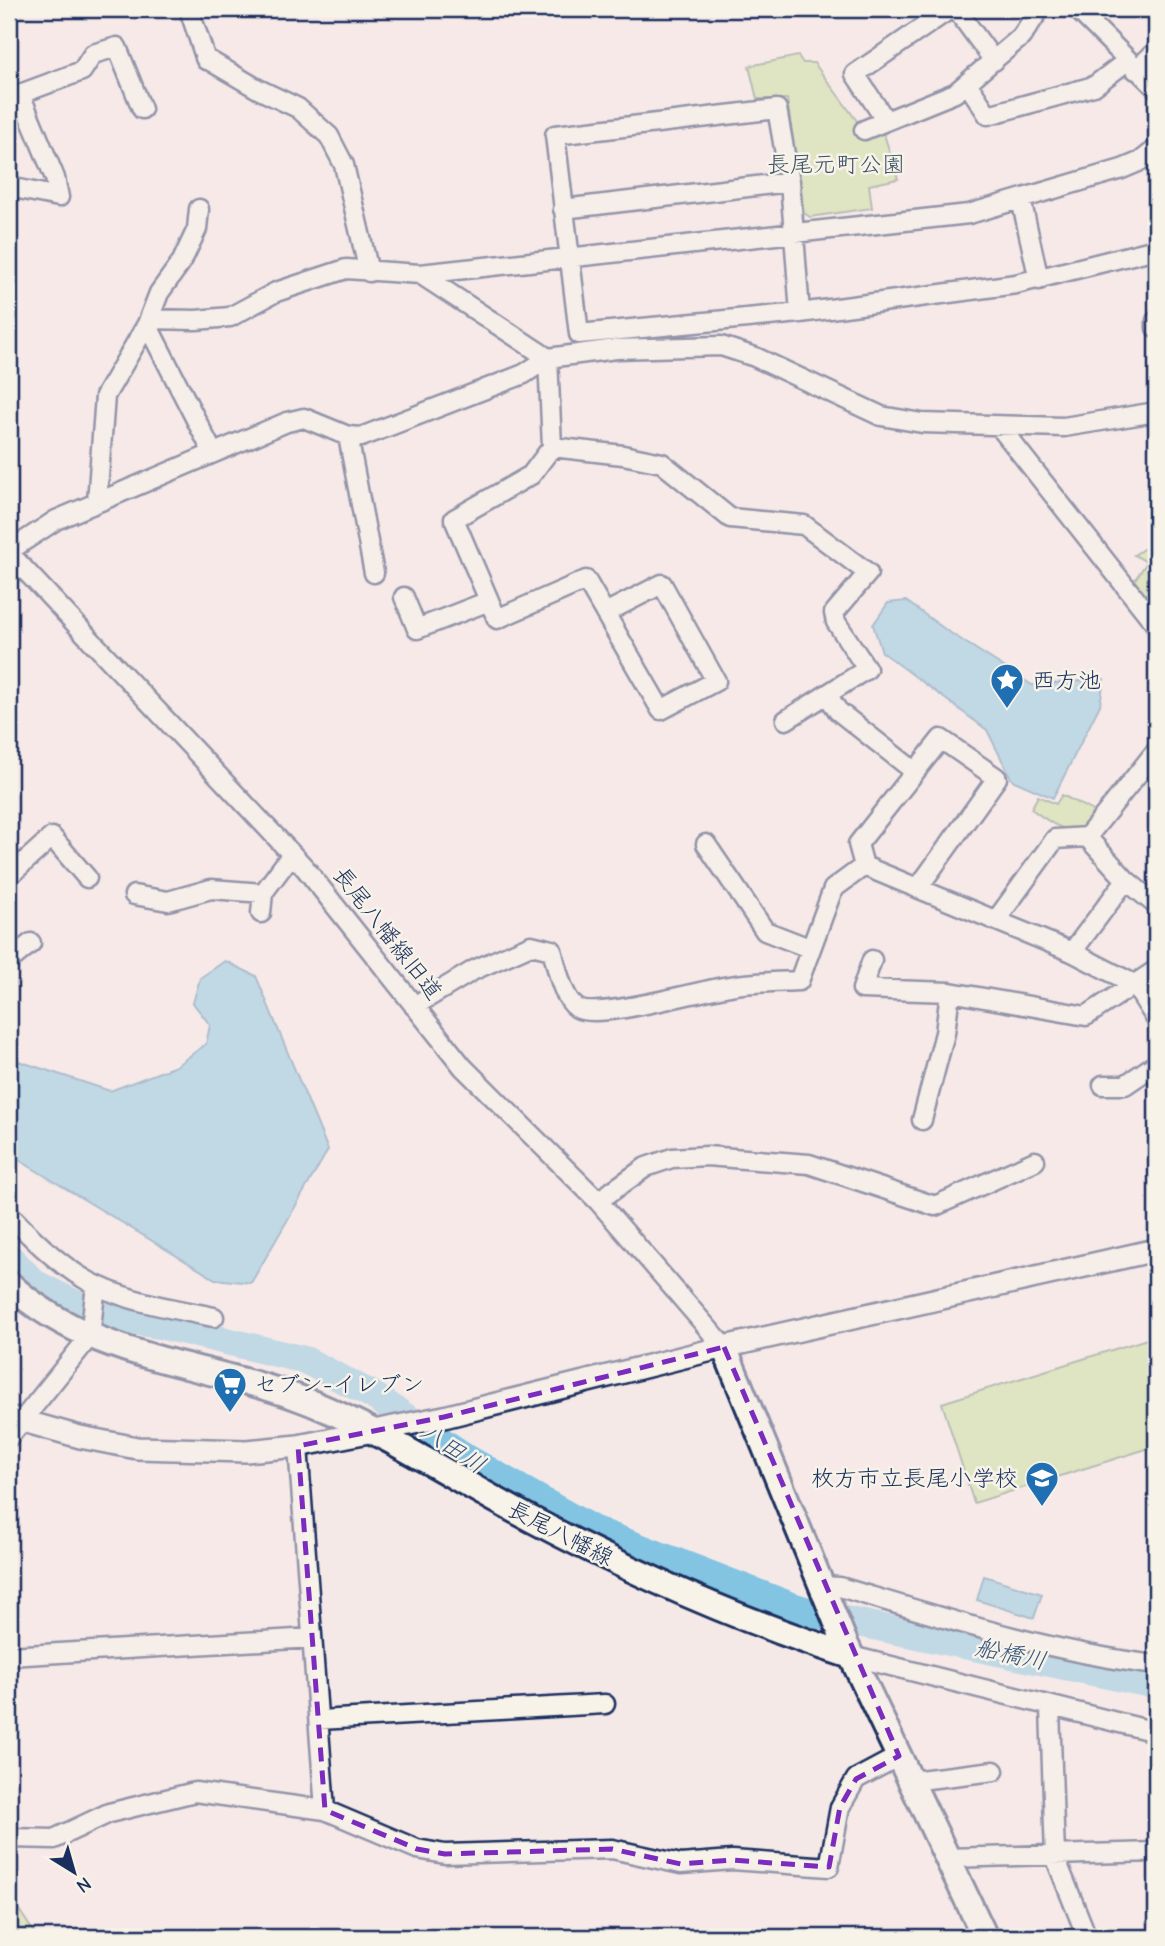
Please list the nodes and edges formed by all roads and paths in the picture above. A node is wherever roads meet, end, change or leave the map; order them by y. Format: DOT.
graph roads {
  1 [pos="189,9"];
  2 [pos="950,9"];
  3 [pos="956,9"];
  4 [pos="1077,9"];
  5 [pos="1036,10"];
  6 [pos="1156,51"];
  7 [pos="994,61"];
  8 [pos="1132,65"];
  9 [pos="967,83"];
  10 [pos="1156,88"];
  11 [pos="142,109"];
  12 [pos="886,121"];
  13 [pos="864,130"];
  14 [pos="1156,149"];
  15 [pos="790,182"];
  16 [pos="9,187"];
  17 [pos="1021,199"];
  18 [pos="199,209"];
  19 [pos="563,209"];
  20 [pos="794,235"];
  21 [pos="1156,249"];
  22 [pos="569,256"];
  23 [pos="369,272"];
  24 [pos="420,274"];
  25 [pos="1039,280"];
  26 [pos="800,313"];
  27 [pos="148,321"];
  28 [pos="1156,321"];
  29 [pos="1156,328"];
  30 [pos="548,358"];
  31 [pos="1156,412"];
  32 [pos="999,426"];
  33 [pos="348,436"];
  34 [pos="552,447"];
  35 [pos="213,453"];
  36 [pos="97,502"];
  37 [pos="9,552"];
  38 [pos="374,573"];
  39 [pos="404,597"];
  40 [pos="489,601"];
  41 [pos="606,613"];
  42 [pos="1156,625"];
  43 [pos="828,695"];
  44 [pos="786,720"];
  45 [pos="1156,751"];
  46 [pos="914,771"];
  47 [pos="1087,837"];
  48 [pos="706,845"];
  49 [pos="292,854"];
  50 [pos="863,866"];
  51 [pos="9,876"];
  52 [pos="86,878"];
  53 [pos="1126,880"];
  54 [pos="918,888"];
  55 [pos="263,893"];
  56 [pos="134,895"];
  57 [pos="1156,905"];
  58 [pos="261,913"];
  59 [pos="998,919"];
  60 [pos="32,943"];
  61 [pos="809,948"];
  62 [pos="1072,952"];
  63 [pos="10,956"];
  64 [pos="872,960"];
  65 [pos="1156,970"];
  66 [pos="1133,984"];
  67 [pos="950,992"];
  68 [pos="414,1006"];
  69 [pos="1156,1018"];
  70 [pos="1156,1064"];
  71 [pos="1103,1085"];
  72 [pos="922,1120"];
  73 [pos="1035,1161"];
  74 [pos="598,1201"];
  75 [pos="9,1214"];
  76 [pos="1153,1257"];
  77 [pos="9,1284"];
  78 [pos="96,1285"];
  79 [pos="214,1317"];
  80 [pos="91,1328"];
  81 [pos="724,1347"];
  82 [pos="13,1426"];
  83 [pos="369,1430"];
  84 [pos="298,1446"];
  85 [pos="823,1588"];
  86 [pos="312,1638"];
  87 [pos="848,1650"];
  88 [pos="9,1656"];
  89 [pos="1156,1665"];
  90 [pos="605,1704"];
  91 [pos="1050,1708"];
  92 [pos="319,1720"];
  93 [pos="1156,1732"];
  94 [pos="899,1756"];
  95 [pos="994,1771"];
  96 [pos="911,1782"];
  97 [pos="325,1810"];
  98 [pos="9,1838"];
  99 [pos="1156,1852"];
  100 [pos="947,1857"];
  101 [pos="1055,1857"];
  102 [pos="985,1937"];
  103 [pos="1087,1937"];
  1 -- 23 [label="street"];
  2 -- 12 [label="street"];
  3 -- 7 [label="street"];
  4 -- 8 [label="street"];
  5 -- 7 [label="street"];
  6 -- 8 [label="street"];
  7 -- 9 [label="street"];
  8 -- 9 [label="street"];
  8 -- 10 [label="street"];
  9 -- 12 [label="street"];
  11 -- 16 [label="street"];
  12 -- 13 [label="street"];
  14 -- 17 [label="street"];
  15 -- 19 [label="street"];
  15 -- 19 [label="street"];
  15 -- 20 [label="street"];
  17 -- 20 [label="street"];
  17 -- 25 [label="street"];
  18 -- 27 [label="street"];
  19 -- 22 [label="street"];
  20 -- 22 [label="street"];
  20 -- 26 [label="street"];
  21 -- 25 [label="street"];
  22 -- 24 [label="street"];
  22 -- 26 [label="street"];
  23 -- 24 [label="street"];
  23 -- 27 [label="street"];
  24 -- 30 [label="street"];
  25 -- 26 [label="street"];
  27 -- 35 [label="street"];
  27 -- 36 [label="street"];
  28 -- 29 [label="street"];
  30 -- 32 [label="street"];
  30 -- 33 [label="street"];
  30 -- 34 [label="street"];
  31 -- 32 [label="street"];
  32 -- 42 [label="street"];
  33 -- 35 [label="street"];
  33 -- 38 [label="street"];
  34 -- 40 [label="street"];
  34 -- 43 [label="street"];
  35 -- 36 [label="street"];
  36 -- 37 [label="street"];
  37 -- 49 [label="street, 長尾八幡線旧道"];
  39 -- 40 [label="street"];
  40 -- 41 [label="street"];
  41 -- 41 [label="street"];
  43 -- 44 [label="street"];
  43 -- 46 [label="street"];
  45 -- 47 [label="street"];
  46 -- 50 [label="street"];
  46 -- 54 [label="street"];
  47 -- 53 [label="street"];
  47 -- 59 [label="street"];
  48 -- 61 [label="street"];
  49 -- 55 [label="street"];
  49 -- 68 [label="street, 長尾八幡線旧道"];
  50 -- 54 [label="street"];
  50 -- 61 [label="street"];
  51 -- 52 [label="street"];
  53 -- 57 [label="street"];
  53 -- 62 [label="street"];
  54 -- 59 [label="street"];
  55 -- 56 [label="street"];
  55 -- 58 [label="street"];
  59 -- 62 [label="street"];
  60 -- 63 [label="street"];
  61 -- 68 [label="street"];
  62 -- 66 [label="street"];
  64 -- 67 [label="street"];
  65 -- 66 [label="street"];
  66 -- 67 [label="street"];
  66 -- 69 [label="street"];
  67 -- 72 [label="street"];
  68 -- 74 [label="street, 長尾八幡線旧道"];
  70 -- 71 [label="street"];
  73 -- 74 [label="street"];
  74 -- 81 [label="street, 長尾八幡線旧道"];
  75 -- 78 [label="street"];
  76 -- 81 [label="street"];
  77 -- 80 [label="main road, 長尾八幡線"];
  78 -- 79 [label="street"];
  78 -- 80 [label="street"];
  80 -- 82 [label="street"];
  80 -- 83 [label="main road, 長尾八幡線"];
  81 -- 83 [label="street"];
  81 -- 85 [label="main road"];
  82 -- 84 [label="street"];
  83 -- 84 [label="street"];
  83 -- 87 [label="main road, 長尾八幡線"];
  84 -- 86 [label="street"];
  85 -- 87 [label="main road"];
  85 -- 89 [label="street"];
  86 -- 88 [label="street"];
  86 -- 92 [label="street"];
  87 -- 91 [label="street"];
  87 -- 94 [label="main road"];
  90 -- 92 [label="street"];
  91 -- 93 [label="street"];
  91 -- 101 [label="street"];
  92 -- 97 [label="street"];
  94 -- 96 [label="main road"];
  94 -- 97 [label="street"];
  95 -- 96 [label="street"];
  96 -- 100 [label="main road"];
  97 -- 98 [label="street"];
  99 -- 101 [label="street"];
  100 -- 101 [label="street"];
  100 -- 102 [label="main road"];
  101 -- 103 [label="street"];
}
